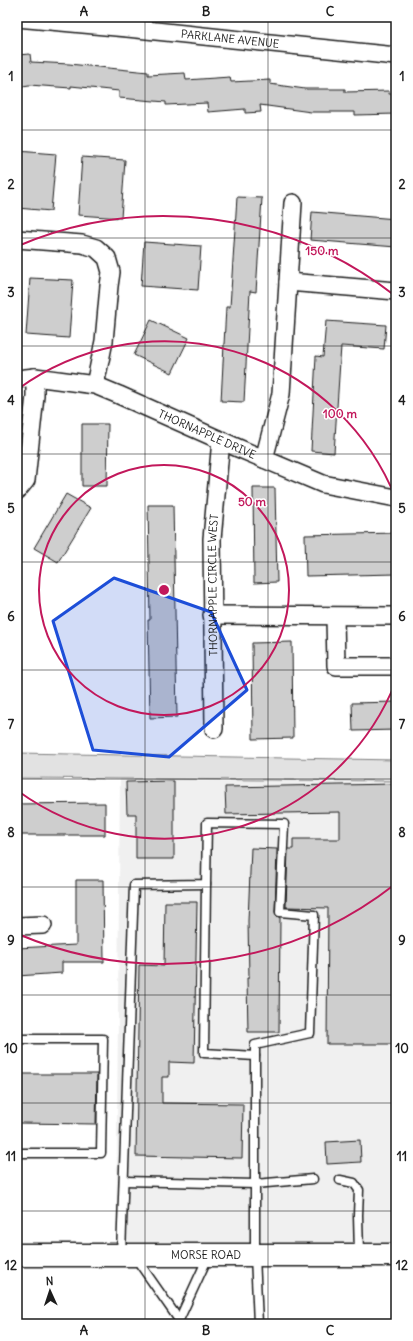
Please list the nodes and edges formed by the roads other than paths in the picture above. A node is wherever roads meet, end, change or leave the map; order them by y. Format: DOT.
graph roads {
  1 [pos="17,18"];
  2 [pos="128,22"];
  3 [pos="396,56"];
  4 [pos="293,203"];
  5 [pos="17,239"];
  6 [pos="288,282"];
  7 [pos="396,292"];
  8 [pos="35,377"];
  9 [pos="17,379"];
  10 [pos="95,385"];
  11 [pos="221,440"];
  12 [pos="264,459"];
  13 [pos="17,491"];
  14 [pos="396,498"];
  15 [pos="212,615"];
  16 [pos="396,616"];
  17 [pos="336,617"];
  18 [pos="396,666"];
  19 [pos="214,729"];
  20 [pos="206,884"];
  21 [pos="43,925"];
  22 [pos="17,926"];
  23 [pos="17,1039"];
  24 [pos="255,1056"];
  25 [pos="17,1153"];
  26 [pos="313,1179"];
  27 [pos="340,1180"];
  28 [pos="124,1181"];
  29 [pos="255,1184"];
  30 [pos="17,1254"];
  31 [pos="127,1255"];
  32 [pos="210,1255"];
  33 [pos="255,1255"];
  34 [pos="359,1255"];
  35 [pos="396,1255"];
  36 [pos="179,1322"];
  37 [pos="258,1324"];
  1 -- 2 [label="street, PARKLANE AVENUE"];
  2 -- 3 [label="street, PARKLANE AVENUE"];
  4 -- 6 [label="street"];
  5 -- 10 [label="street"];
  6 -- 7 [label="street"];
  6 -- 12 [label="street"];
  8 -- 9 [label="street, THORNAPPLE DRIVE"];
  8 -- 10 [label="street, THORNAPPLE DRIVE"];
  8 -- 13 [label="street"];
  10 -- 11 [label="street, THORNAPPLE DRIVE"];
  11 -- 12 [label="street, THORNAPPLE DRIVE"];
  11 -- 15 [label="street, THORNAPPLE CIRCLE WEST"];
  12 -- 14 [label="street, THORNAPPLE DRIVE"];
  15 -- 17 [label="street"];
  15 -- 19 [label="street, THORNAPPLE CIRCLE WEST"];
  16 -- 17 [label="street"];
  17 -- 18 [label="street"];
  20 -- 24 [label="lane"];
  20 -- 24 [label="lane"];
  20 -- 28 [label="lane"];
  21 -- 22 [label="street"];
  23 -- 25 [label="lane"];
  24 -- 29 [label="lane"];
  26 -- 29 [label="lane"];
  27 -- 34 [label="lane"];
  28 -- 29 [label="lane"];
  28 -- 31 [label="lane"];
  29 -- 33 [label="lane"];
  30 -- 31 [label="main road, MORSE ROAD"];
  31 -- 32 [label="main road, MORSE ROAD"];
  31 -- 36 [label="lane"];
  32 -- 33 [label="main road, MORSE ROAD"];
  32 -- 36 [label="lane"];
  33 -- 34 [label="main road, MORSE ROAD"];
  33 -- 37 [label="lane"];
  34 -- 35 [label="main road, MORSE ROAD"];
}
